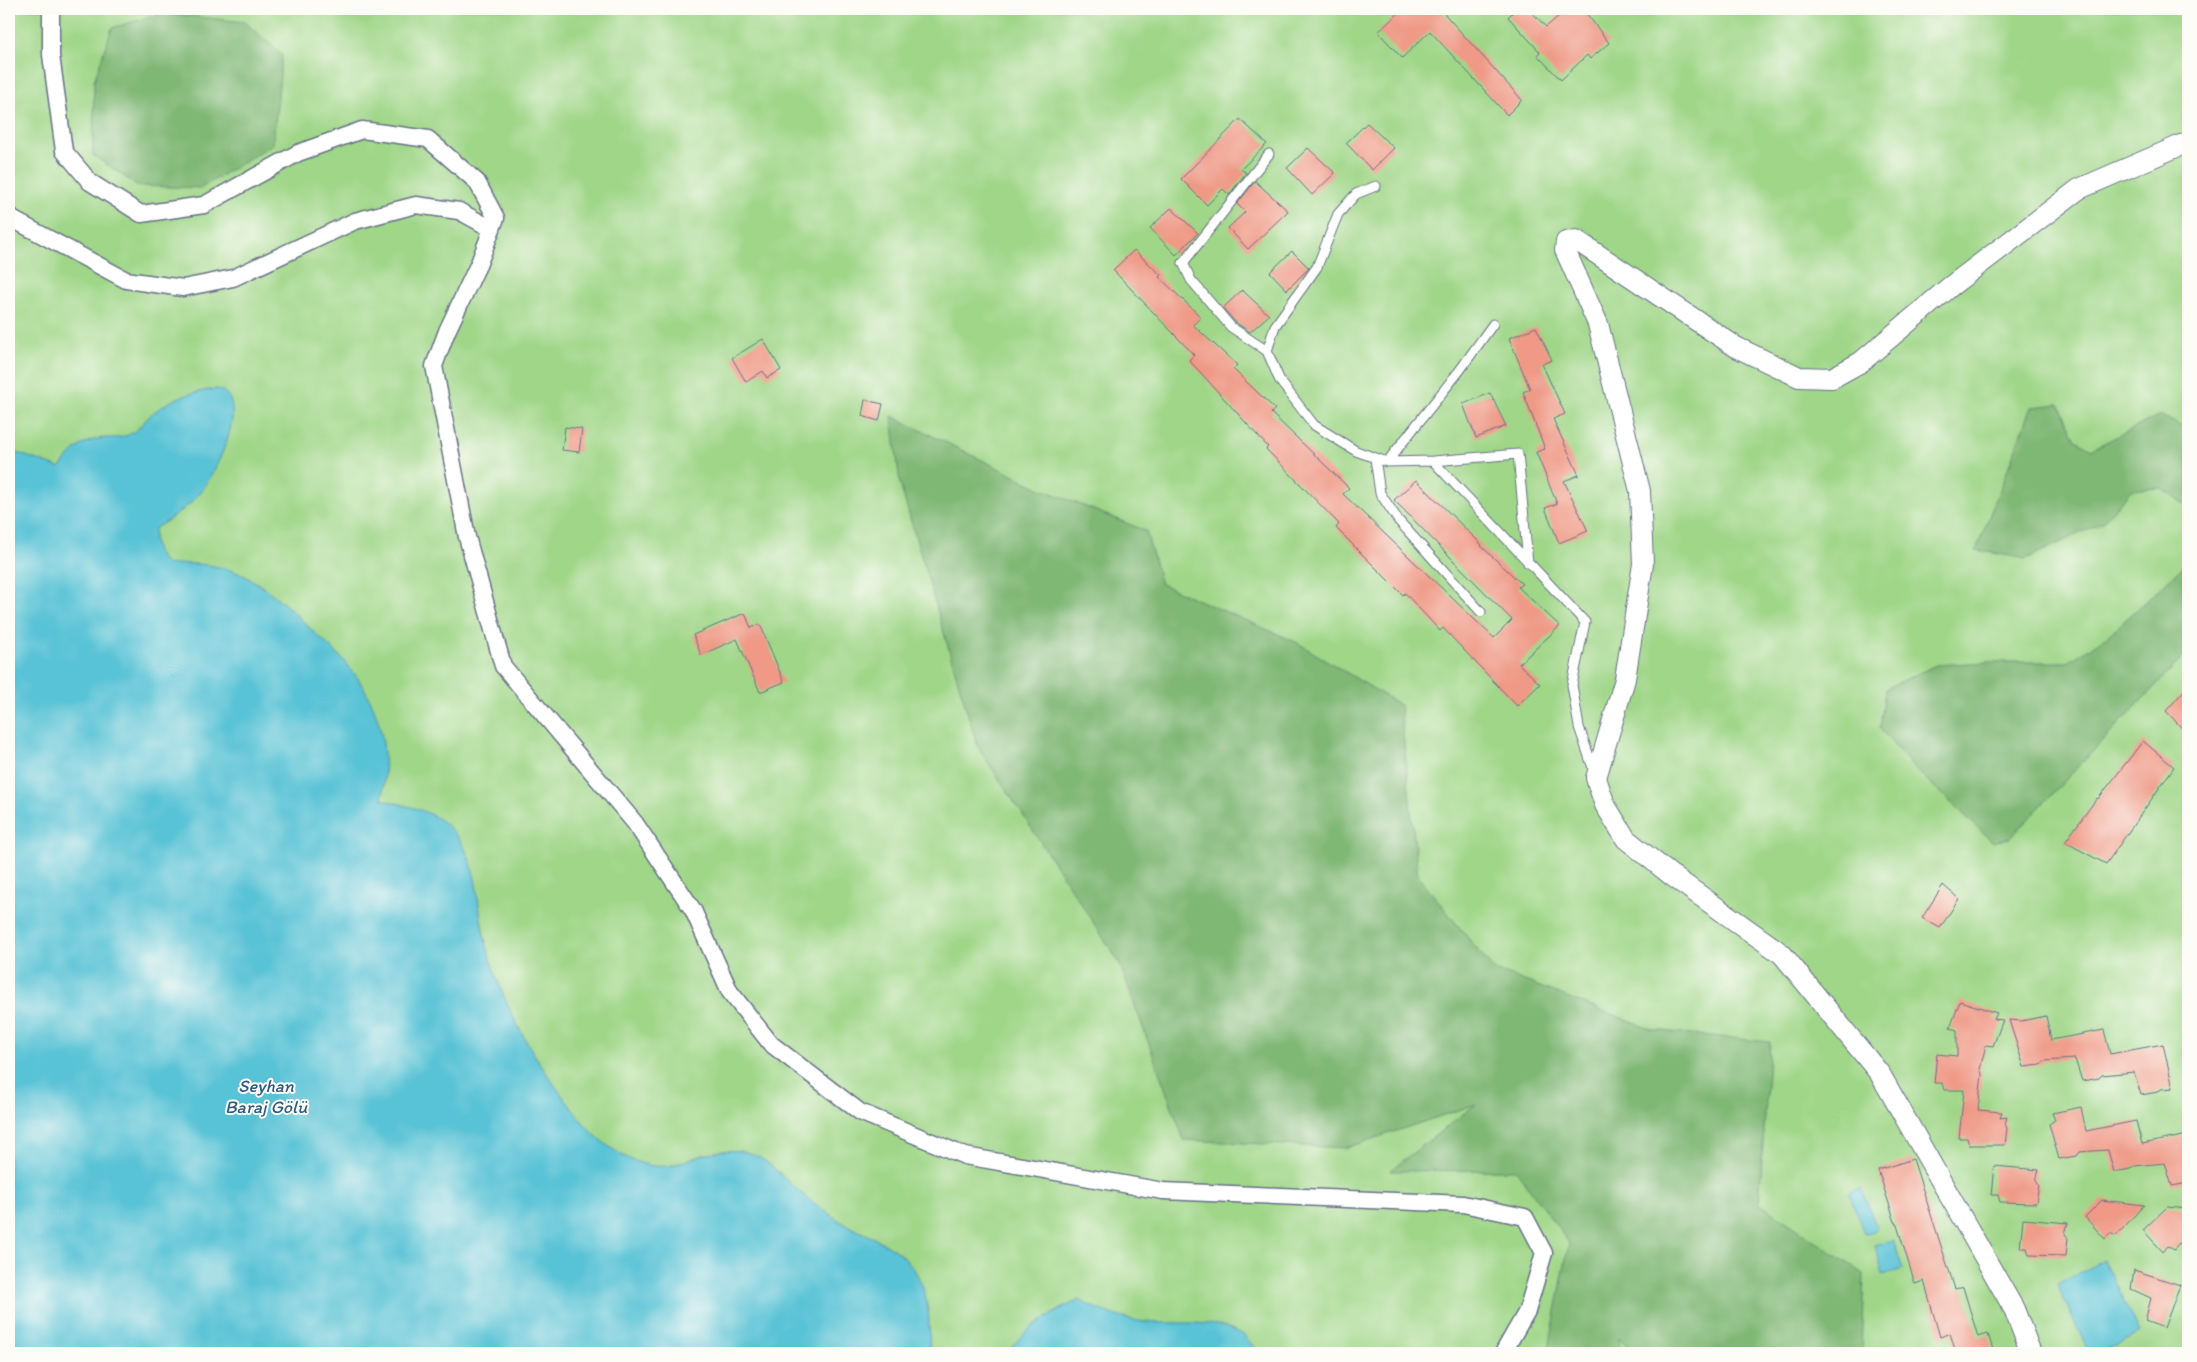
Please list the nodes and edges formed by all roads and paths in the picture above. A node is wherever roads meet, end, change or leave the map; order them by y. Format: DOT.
graph roads {
  1 [pos="51,9"];
  2 [pos="2188,144"];
  3 [pos="1269,154"];
  4 [pos="1376,186"];
  5 [pos="9,214"];
  6 [pos="492,229"];
  7 [pos="1493,324"];
  8 [pos="1266,351"];
  9 [pos="1376,458"];
  10 [pos="1433,461"];
  11 [pos="1387,462"];
  12 [pos="1528,563"];
  13 [pos="1481,612"];
  14 [pos="1596,778"];
  15 [pos="1503,1353"];
  16 [pos="2032,1353"];
  1 -- 6 [label="street"];
  2 -- 14 [label="street"];
  3 -- 8 [label="lane"];
  4 -- 8 [label="lane"];
  5 -- 6 [label="street"];
  6 -- 15 [label="street"];
  7 -- 11 [label="lane"];
  8 -- 9 [label="lane"];
  9 -- 11 [label="lane"];
  9 -- 13 [label="lane"];
  10 -- 11 [label="lane"];
  10 -- 12 [label="lane"];
  10 -- 12 [label="lane"];
  12 -- 14 [label="lane"];
  14 -- 16 [label="street"];
}
